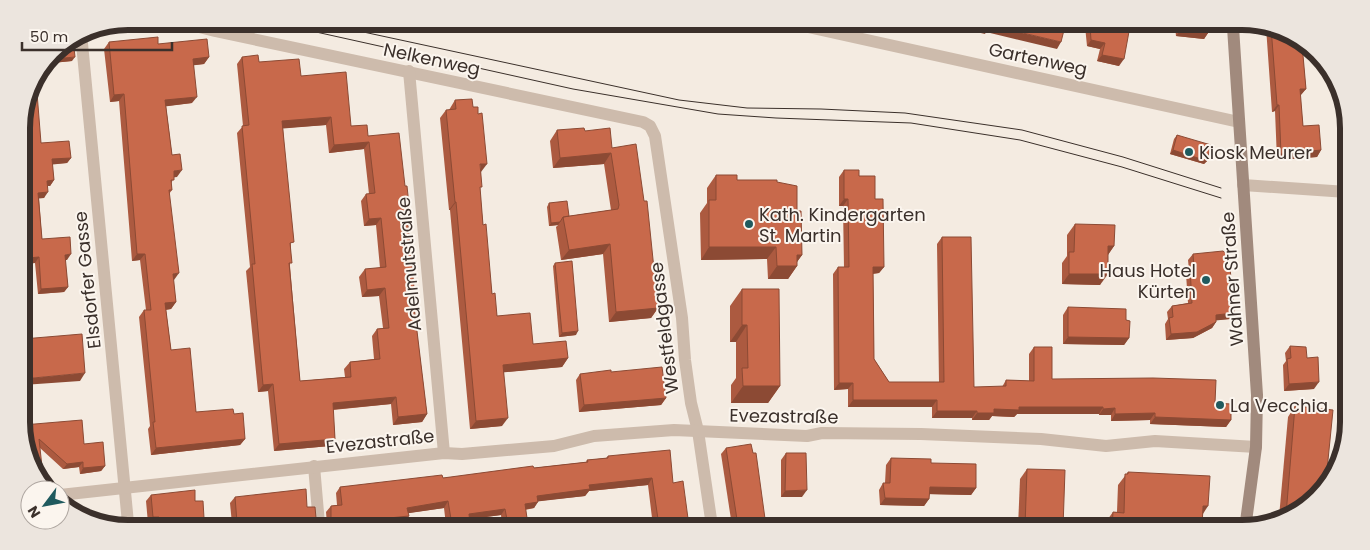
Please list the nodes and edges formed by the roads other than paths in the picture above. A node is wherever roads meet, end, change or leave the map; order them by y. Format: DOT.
graph roads {
  1 [pos="211,30"];
  2 [pos="822,30"];
  3 [pos="1233,30"];
  4 [pos="82,42"];
  5 [pos="408,71"];
  6 [pos="1240,122"];
  7 [pos="650,126"];
  8 [pos="1243,185"];
  9 [pos="1340,192"];
  10 [pos="698,431"];
  11 [pos="1256,447"];
  12 [pos="444,452"];
  13 [pos="314,466"];
  14 [pos="125,487"];
  15 [pos="70,493"];
  16 [pos="128,520"];
  17 [pos="319,520"];
  18 [pos="711,520"];
  19 [pos="1245,520"];
  1 -- 5 [label="street, Nelkenweg"];
  2 -- 6 [label="street, Gartenweg"];
  3 -- 6 [label="street, Wahner Straße"];
  4 -- 14 [label="street, Elsdorfer Gasse"];
  5 -- 7 [label="street, Nelkenweg"];
  5 -- 12 [label="street, Adelmutstraße"];
  6 -- 8 [label="street, Wahner Straße"];
  7 -- 10 [label="street, Westfeldgasse"];
  8 -- 9 [label="street"];
  8 -- 11 [label="street, Wahner Straße"];
  10 -- 11 [label="street, Evezastraße"];
  10 -- 12 [label="street, Evezastraße"];
  10 -- 18 [label="street, Westfeldgasse"];
  11 -- 19 [label="street, Wahner Straße"];
  12 -- 13 [label="street, Evezastraße"];
  13 -- 14 [label="street, Evezastraße"];
  13 -- 17 [label="street, Evezastraße"];
  14 -- 15 [label="street, Evezastraße"];
  14 -- 16 [label="street, Elsdorfer Gasse"];
}
